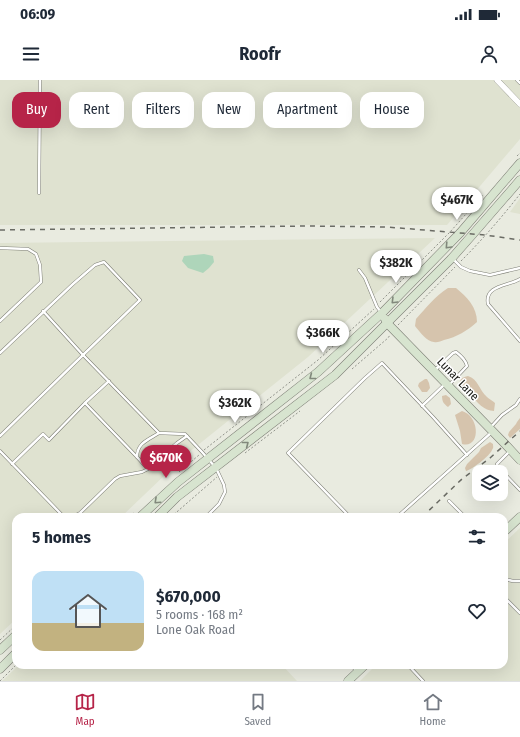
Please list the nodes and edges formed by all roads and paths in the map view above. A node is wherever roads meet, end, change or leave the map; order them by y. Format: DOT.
graph roads {
  1 [pos="40,80"];
  2 [pos="497,80"];
  3 [pos="517,80"];
  4 [pos="520,83"];
  5 [pos="520,104"];
  6 [pos="520,153"];
  7 [pos="518,161"];
  8 [pos="520,180"];
  9 [pos="486,192"];
  10 [pos="39,193"];
  11 [pos="0,248"];
  12 [pos="452,258"];
  13 [pos="520,268"];
  14 [pos="359,270"];
  15 [pos="520,279"];
  16 [pos="379,310"];
  17 [pos="43,311"];
  18 [pos="0,321"];
  19 [pos="387,323"];
  20 [pos="520,341"];
  21 [pos="0,353"];
  22 [pos="83,355"];
  23 [pos="434,371"];
  24 [pos="108,381"];
  25 [pos="447,385"];
  26 [pos="520,399"];
  27 [pos="85,403"];
  28 [pos="422,406"];
  29 [pos="492,430"];
  30 [pos="159,433"];
  31 [pos="0,436"];
  32 [pos="187,436"];
  33 [pos="0,451"];
  34 [pos="511,451"];
  35 [pos="205,455"];
  36 [pos="467,456"];
  37 [pos="137,458"];
  38 [pos="520,460"];
  39 [pos="12,464"];
  40 [pos="148,468"];
  41 [pos="216,468"];
  42 [pos="175,475"];
  43 [pos="520,490"];
  44 [pos="449,501"];
  45 [pos="60,513"];
  46 [pos="80,513"];
  47 [pos="138,513"];
  48 [pos="161,513"];
  49 [pos="210,513"];
  50 [pos="346,513"];
  51 [pos="402,513"];
  52 [pos="461,513"];
  53 [pos="520,517"];
  54 [pos="508,528"];
  55 [pos="508,580"];
  56 [pos="520,581"];
  57 [pos="508,601"];
  58 [pos="520,613"];
  59 [pos="12,629"];
  60 [pos="12,639"];
  61 [pos="0,640"];
  62 [pos="0,650"];
  63 [pos="12,657"];
  64 [pos="0,668"];
  65 [pos="12,669"];
  66 [pos="354,669"];
  67 [pos="360,669"];
  68 [pos="412,669"];
  69 [pos="357,672"];
  70 [pos="0,681"];
  71 [pos="348,681"];
  72 [pos="423,681"];
  1 -- 10 [label="lane"];
  2 -- 5 [label="street"];
  3 -- 4 [label="lane"];
  6 -- 7 [label="path"];
  7 -- 16 [label="main road, one-way"];
  8 -- 12 [label="main road"];
  9 -- 16 [label="path"];
  11 -- 18 [label="lane"];
  12 -- 13 [label="lane"];
  12 -- 19 [label="main road"];
  14 -- 16 [label="lane"];
  15 -- 20 [label="lane"];
  16 -- 19 [label="main road, Lunar Lane"];
  16 -- 35 [label="main road, one-way"];
  16 -- 35 [label="path"];
  17 -- 21 [label="lane"];
  17 -- 22 [label="lane"];
  17 -- 22 [label="lane"];
  19 -- 23 [label="main road, Lunar Lane"];
  41 -- 19 [label="main road, one-way"];
  22 -- 24 [label="lane"];
  22 -- 31 [label="lane"];
  23 -- 25 [label="main road, Lunar Lane"];
  23 -- 25 [label="lane"];
  24 -- 27 [label="lane"];
  24 -- 30 [label="lane"];
  25 -- 28 [label="lane"];
  25 -- 29 [label="main road, Lunar Lane"];
  26 -- 29 [label="lane"];
  27 -- 37 [label="lane"];
  27 -- 39 [label="lane"];
  28 -- 36 [label="lane"];
  28 -- 50 [label="lane"];
  29 -- 34 [label="main road, Lunar Lane"];
  29 -- 36 [label="lane"];
  30 -- 32 [label="lane"];
  30 -- 37 [label="lane"];
  32 -- 35 [label="lane"];
  32 -- 40 [label="lane"];
  33 -- 39 [label="lane"];
  34 -- 38 [label="main road, Lunar Lane"];
  34 -- 43 [label="lane"];
  35 -- 41 [label="lane"];
  35 -- 42 [label="path"];
  35 -- 47 [label="main road, one-way"];
  36 -- 51 [label="lane"];
  37 -- 40 [label="lane"];
  39 -- 45 [label="lane"];
  40 -- 46 [label="lane"];
  41 -- 48 [label="main road"];
  41 -- 49 [label="lane"];
  44 -- 52 [label="lane"];
  53 -- 54 [label="main road"];
  55 -- 56 [label="lane"];
  57 -- 58 [label="lane"];
  59 -- 61 [label="path"];
  60 -- 62 [label="main road"];
  63 -- 64 [label="main road"];
  65 -- 70 [label="path"];
  66 -- 69 [label="lane"];
  67 -- 69 [label="main road"];
  68 -- 72 [label="lane"];
  69 -- 71 [label="main road"];
}
